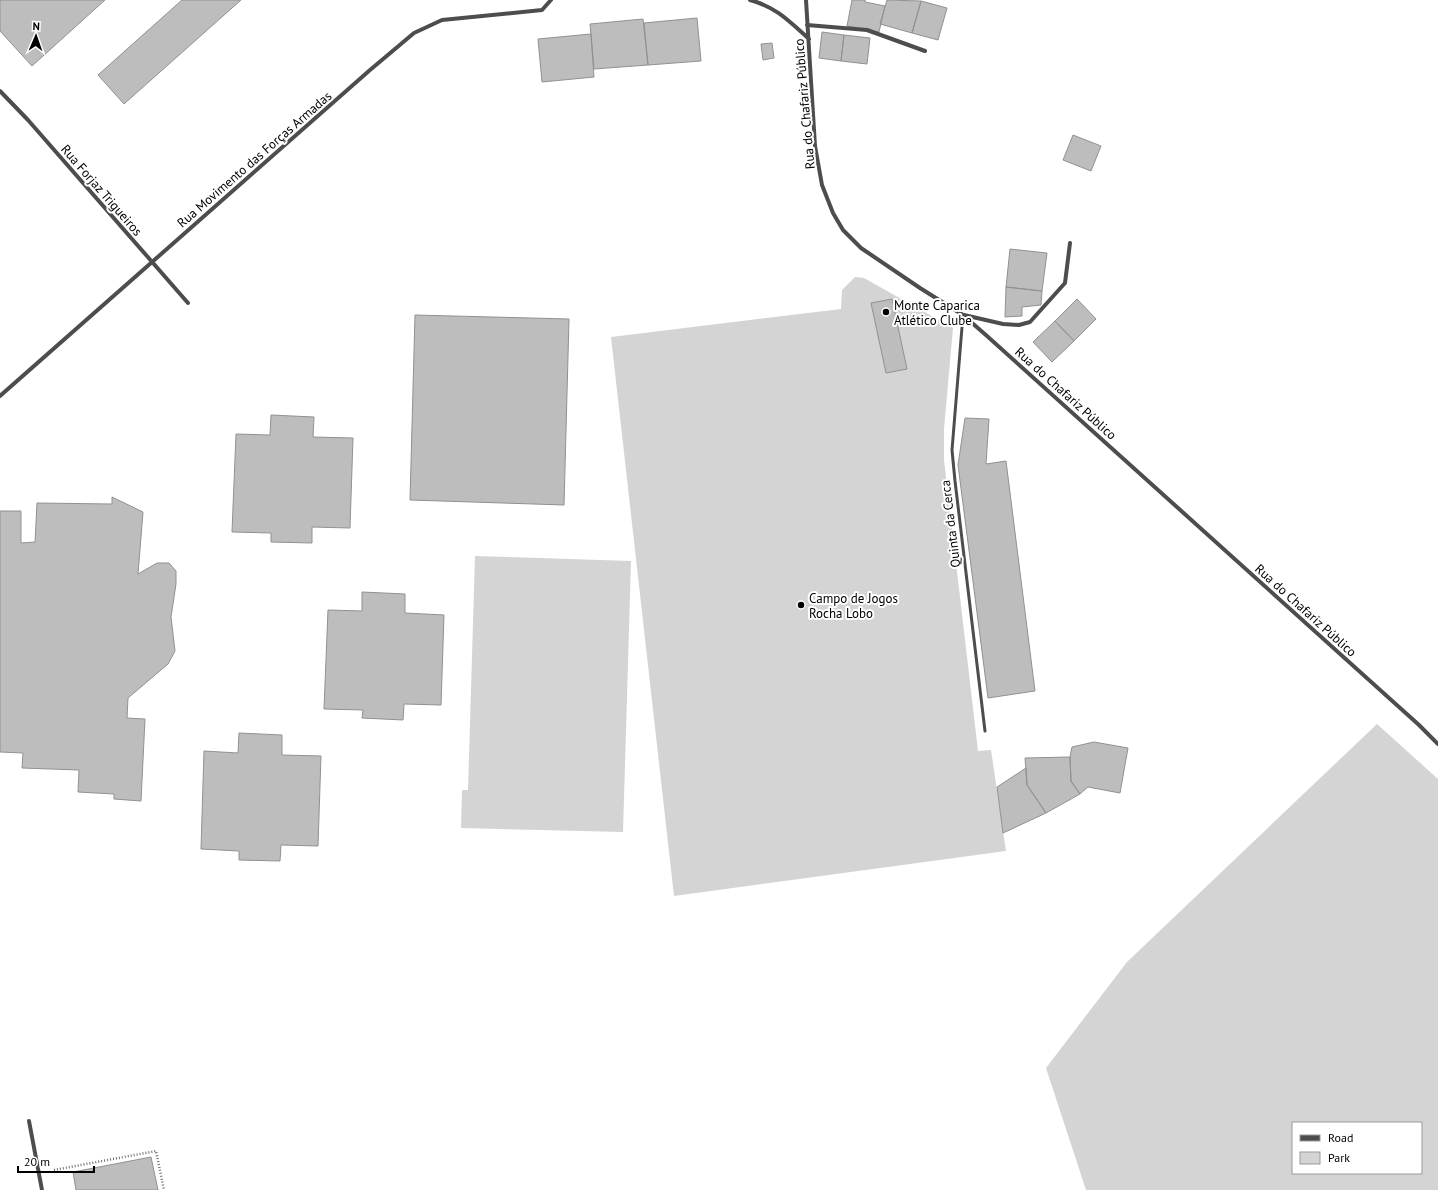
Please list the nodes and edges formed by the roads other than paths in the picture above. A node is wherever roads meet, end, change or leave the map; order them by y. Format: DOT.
graph roads {
  1 [pos="552,0"];
  2 [pos="750,0"];
  3 [pos="806,0"];
  4 [pos="807,25"];
  5 [pos="809,39"];
  6 [pos="925,51"];
  7 [pos="0,91"];
  8 [pos="1070,244"];
  9 [pos="152,263"];
  10 [pos="188,303"];
  11 [pos="963,315"];
  12 [pos="0,396"];
  13 [pos="985,731"];
  14 [pos="1438,744"];
  15 [pos="29,1121"];
  16 [pos="42,1190"];
  1 -- 9 [label="street, Rua Movimento das Forças Armadas"];
  2 -- 5 [label="street"];
  3 -- 4 [label="street, Rua do Chafariz Público"];
  4 -- 5 [label="street, Rua do Chafariz Público"];
  4 -- 6 [label="street"];
  5 -- 11 [label="street, Rua do Chafariz Público"];
  7 -- 9 [label="street, Rua Forjaz Trigueiros"];
  8 -- 11 [label="street"];
  9 -- 10 [label="street, Rua Forjaz Trigueiros"];
  9 -- 12 [label="street, Rua Movimento das Forças Armadas"];
  11 -- 13 [label="lane, Quinta da Cerca"];
  11 -- 14 [label="street, Rua do Chafariz Público"];
  15 -- 16 [label="street"];
}
